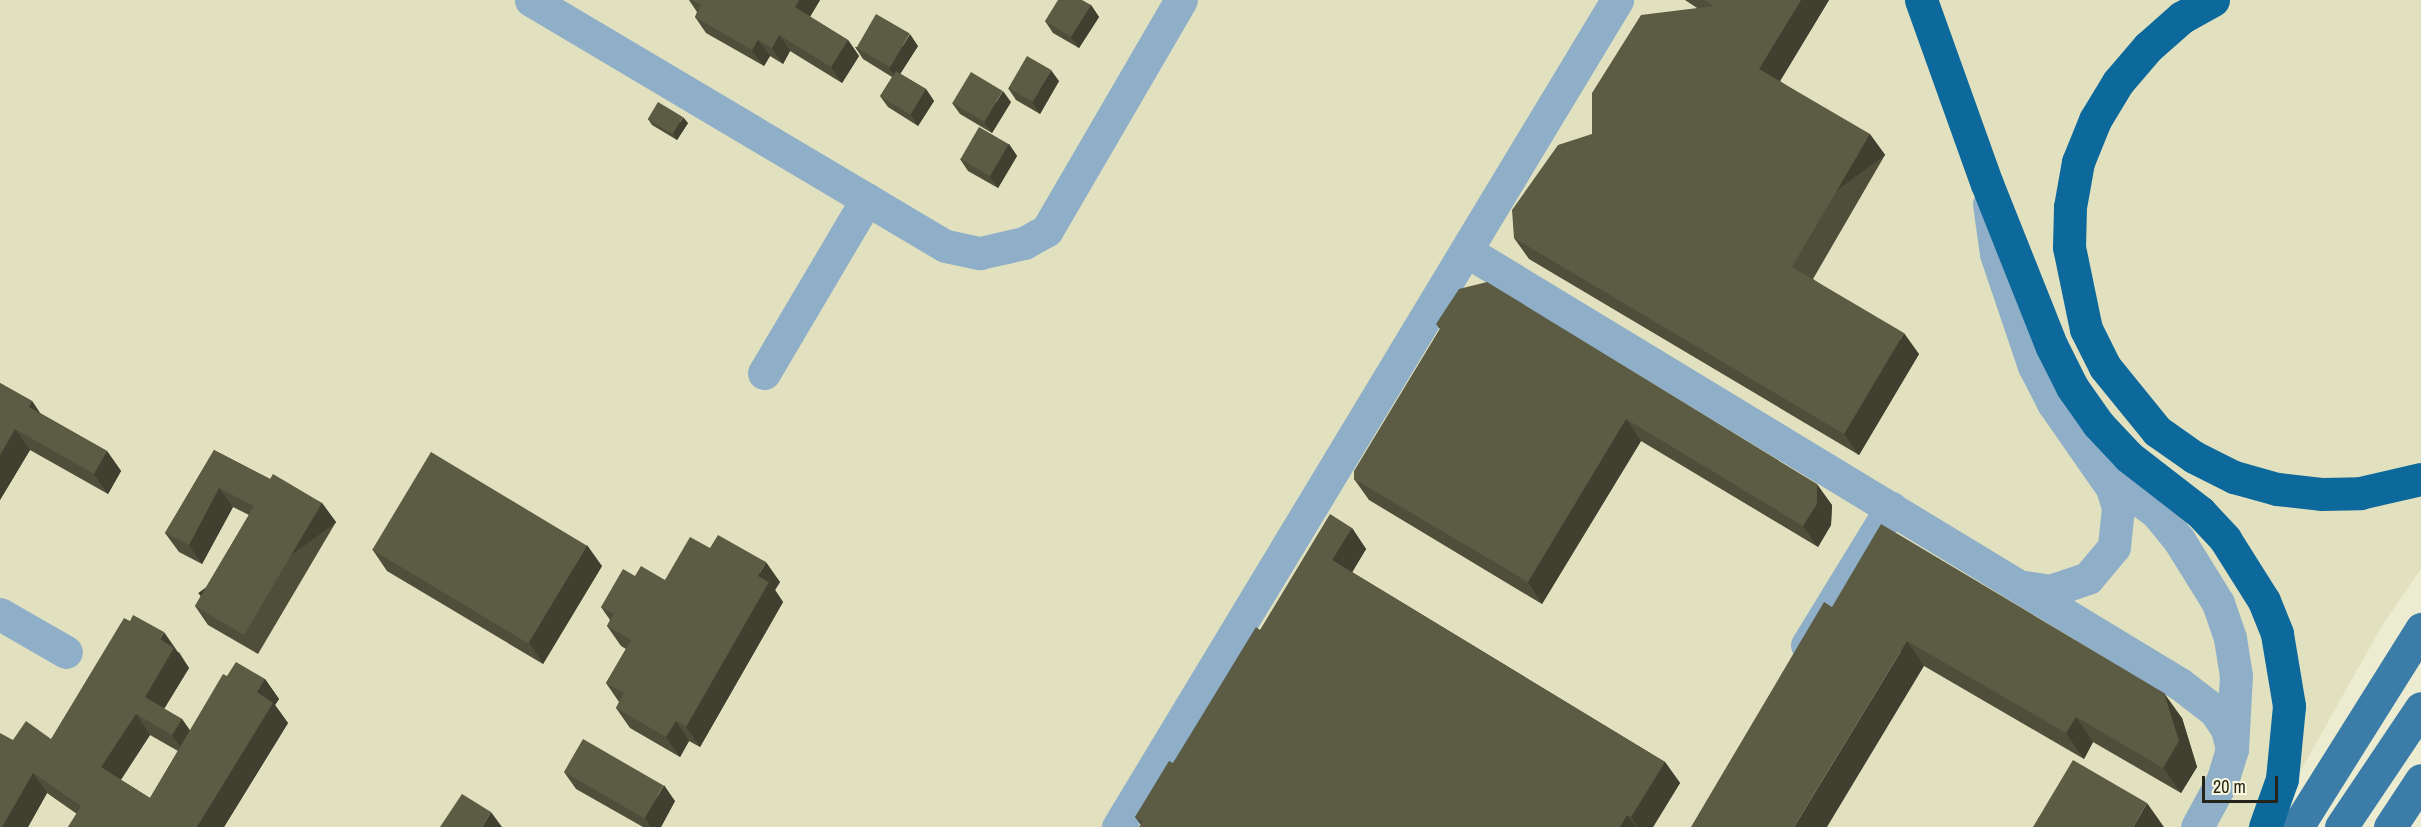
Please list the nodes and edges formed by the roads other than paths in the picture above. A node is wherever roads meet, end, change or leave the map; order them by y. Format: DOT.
graph roads {
  1 [pos="531,0"];
  2 [pos="1181,0"];
  3 [pos="1617,0"];
  4 [pos="1921,0"];
  5 [pos="2213,0"];
  6 [pos="1987,184"];
  7 [pos="867,200"];
  8 [pos="1468,252"];
  9 [pos="764,373"];
  10 [pos="2102,471"];
  11 [pos="2421,479"];
  12 [pos="1891,508"];
  13 [pos="2012,581"];
  14 [pos="0,614"];
  15 [pos="2421,629"];
  16 [pos="66,652"];
  17 [pos="1792,669"];
  18 [pos="2421,708"];
  19 [pos="2232,749"];
  20 [pos="2421,780"];
  21 [pos="1118,827"];
  22 [pos="2197,827"];
  23 [pos="2265,827"];
  24 [pos="2297,827"];
  25 [pos="2341,827"];
  26 [pos="2390,827"];
  1 -- 7 [label="street"];
  2 -- 7 [label="street"];
  3 -- 8 [label="street"];
  4 -- 6 [label="highway"];
  5 -- 11 [label="highway"];
  6 -- 10 [label="street"];
  6 -- 23 [label="highway"];
  7 -- 9 [label="street"];
  8 -- 12 [label="street"];
  8 -- 21 [label="street"];
  10 -- 13 [label="street"];
  10 -- 19 [label="street"];
  12 -- 13 [label="street"];
  12 -- 17 [label="street"];
  13 -- 19 [label="street"];
  14 -- 16 [label="street"];
  15 -- 24 [label="main road"];
  18 -- 25 [label="main road"];
  19 -- 22 [label="street"];
  20 -- 26 [label="main road"];
}
